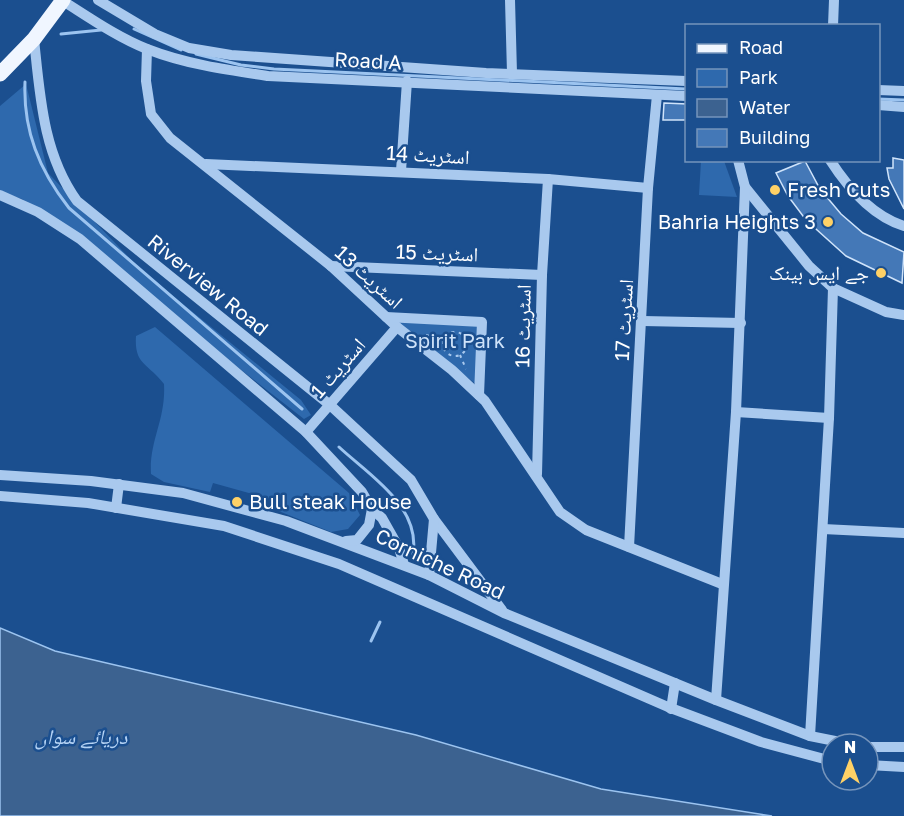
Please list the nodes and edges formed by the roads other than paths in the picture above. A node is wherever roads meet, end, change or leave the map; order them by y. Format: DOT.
graph roads {
  1 [pos="63,0"];
  2 [pos="98,0"];
  3 [pos="510,0"];
  4 [pos="834,0"];
  5 [pos="833,24"];
  6 [pos="34,39"];
  7 [pos="147,49"];
  8 [pos="0,74"];
  9 [pos="512,74"];
  10 [pos="407,81"];
  11 [pos="685,81"];
  12 [pos="880,90"];
  13 [pos="904,92"];
  14 [pos="657,95"];
  15 [pos="685,96"];
  16 [pos="880,105"];
  17 [pos="904,107"];
  18 [pos="739,162"];
  19 [pos="831,162"];
  20 [pos="206,164"];
  21 [pos="401,171"];
  22 [pos="548,179"];
  23 [pos="746,187"];
  24 [pos="648,188"];
  25 [pos="0,195"];
  26 [pos="904,226"];
  27 [pos="331,267"];
  28 [pos="542,275"];
  29 [pos="833,288"];
  30 [pos="904,315"];
  31 [pos="386,317"];
  32 [pos="643,321"];
  33 [pos="741,323"];
  34 [pos="397,327"];
  35 [pos="479,395"];
  36 [pos="330,405"];
  37 [pos="736,412"];
  38 [pos="829,418"];
  39 [pos="306,432"];
  40 [pos="537,474"];
  41 [pos="0,475"];
  42 [pos="119,484"];
  43 [pos="0,496"];
  44 [pos="116,508"];
  45 [pos="372,509"];
  46 [pos="434,519"];
  47 [pos="823,529"];
  48 [pos="904,533"];
  49 [pos="346,541"];
  50 [pos="629,547"];
  51 [pos="404,565"];
  52 [pos="429,575"];
  53 [pos="722,584"];
  54 [pos="504,613"];
  55 [pos="675,683"];
  56 [pos="716,700"];
  57 [pos="671,709"];
  58 [pos="810,736"];
  59 [pos="820,738"];
  60 [pos="880,747"];
  61 [pos="904,747"];
  62 [pos="820,758"];
  63 [pos="880,766"];
  64 [pos="904,767"];
  1 -- 6 [label="main road"];
  1 -- 7 [label="street, Road A"];
  2 -- 9 [label="street, Road A"];
  3 -- 9 [label="street"];
  4 -- 5 [label="street"];
  6 -- 8 [label="main road"];
  6 -- 36 [label="street, Riverview Road"];
  7 -- 10 [label="street, Road A"];
  7 -- 20 [label="street, اسٹریٹ 13"];
  9 -- 11 [label="street, Road A"];
  10 -- 14 [label="street, Road A"];
  10 -- 21 [label="street"];
  12 -- 13 [label="street"];
  14 -- 15 [label="street, Road A"];
  14 -- 24 [label="street, اسٹریٹ 17"];
  16 -- 17 [label="street"];
  18 -- 23 [label="street"];
  19 -- 26 [label="street"];
  20 -- 21 [label="street, اسٹریٹ 14"];
  20 -- 27 [label="street, اسٹریٹ 13"];
  21 -- 22 [label="street, اسٹریٹ 14"];
  22 -- 24 [label="street, اسٹریٹ 14"];
  22 -- 28 [label="street, اسٹریٹ 16"];
  23 -- 29 [label="street"];
  23 -- 33 [label="street"];
  24 -- 32 [label="street, اسٹریٹ 17"];
  25 -- 39 [label="street"];
  27 -- 28 [label="street, اسٹریٹ 15"];
  27 -- 31 [label="street, اسٹریٹ 13"];
  28 -- 40 [label="street, اسٹریٹ 16"];
  29 -- 30 [label="street"];
  29 -- 38 [label="street"];
  31 -- 34 [label="street, اسٹریٹ 13"];
  31 -- 35 [label="street"];
  32 -- 33 [label="street"];
  32 -- 50 [label="street, اسٹریٹ 17"];
  33 -- 37 [label="street"];
  34 -- 35 [label="street, اسٹریٹ 13"];
  34 -- 36 [label="street, اسٹریٹ 1"];
  35 -- 40 [label="street, اسٹریٹ 13"];
  36 -- 39 [label="street, اسٹریٹ 1"];
  36 -- 46 [label="street, Riverview Road"];
  37 -- 38 [label="street"];
  37 -- 53 [label="street"];
  38 -- 47 [label="street"];
  39 -- 45 [label="street"];
  40 -- 50 [label="street, اسٹریٹ 13"];
  41 -- 42 [label="street, Corniche Road"];
  42 -- 44 [label="street"];
  42 -- 49 [label="street, Corniche Road"];
  43 -- 44 [label="street"];
  44 -- 57 [label="street"];
  45 -- 49 [label="street"];
  45 -- 51 [label="street"];
  46 -- 52 [label="street"];
  46 -- 54 [label="street, Riverview Road"];
  47 -- 48 [label="street"];
  47 -- 58 [label="street"];
  49 -- 51 [label="street, Corniche Road"];
  50 -- 53 [label="street, اسٹریٹ 13"];
  51 -- 52 [label="street, Corniche Road"];
  52 -- 54 [label="street, Corniche Road"];
  53 -- 56 [label="street"];
  54 -- 55 [label="street, Corniche Road"];
  55 -- 56 [label="street, Corniche Road"];
  55 -- 57 [label="street"];
  56 -- 58 [label="street, Corniche Road"];
  57 -- 62 [label="street"];
  58 -- 59 [label="street, Corniche Road"];
  60 -- 61 [label="street"];
  63 -- 64 [label="street"];
}
